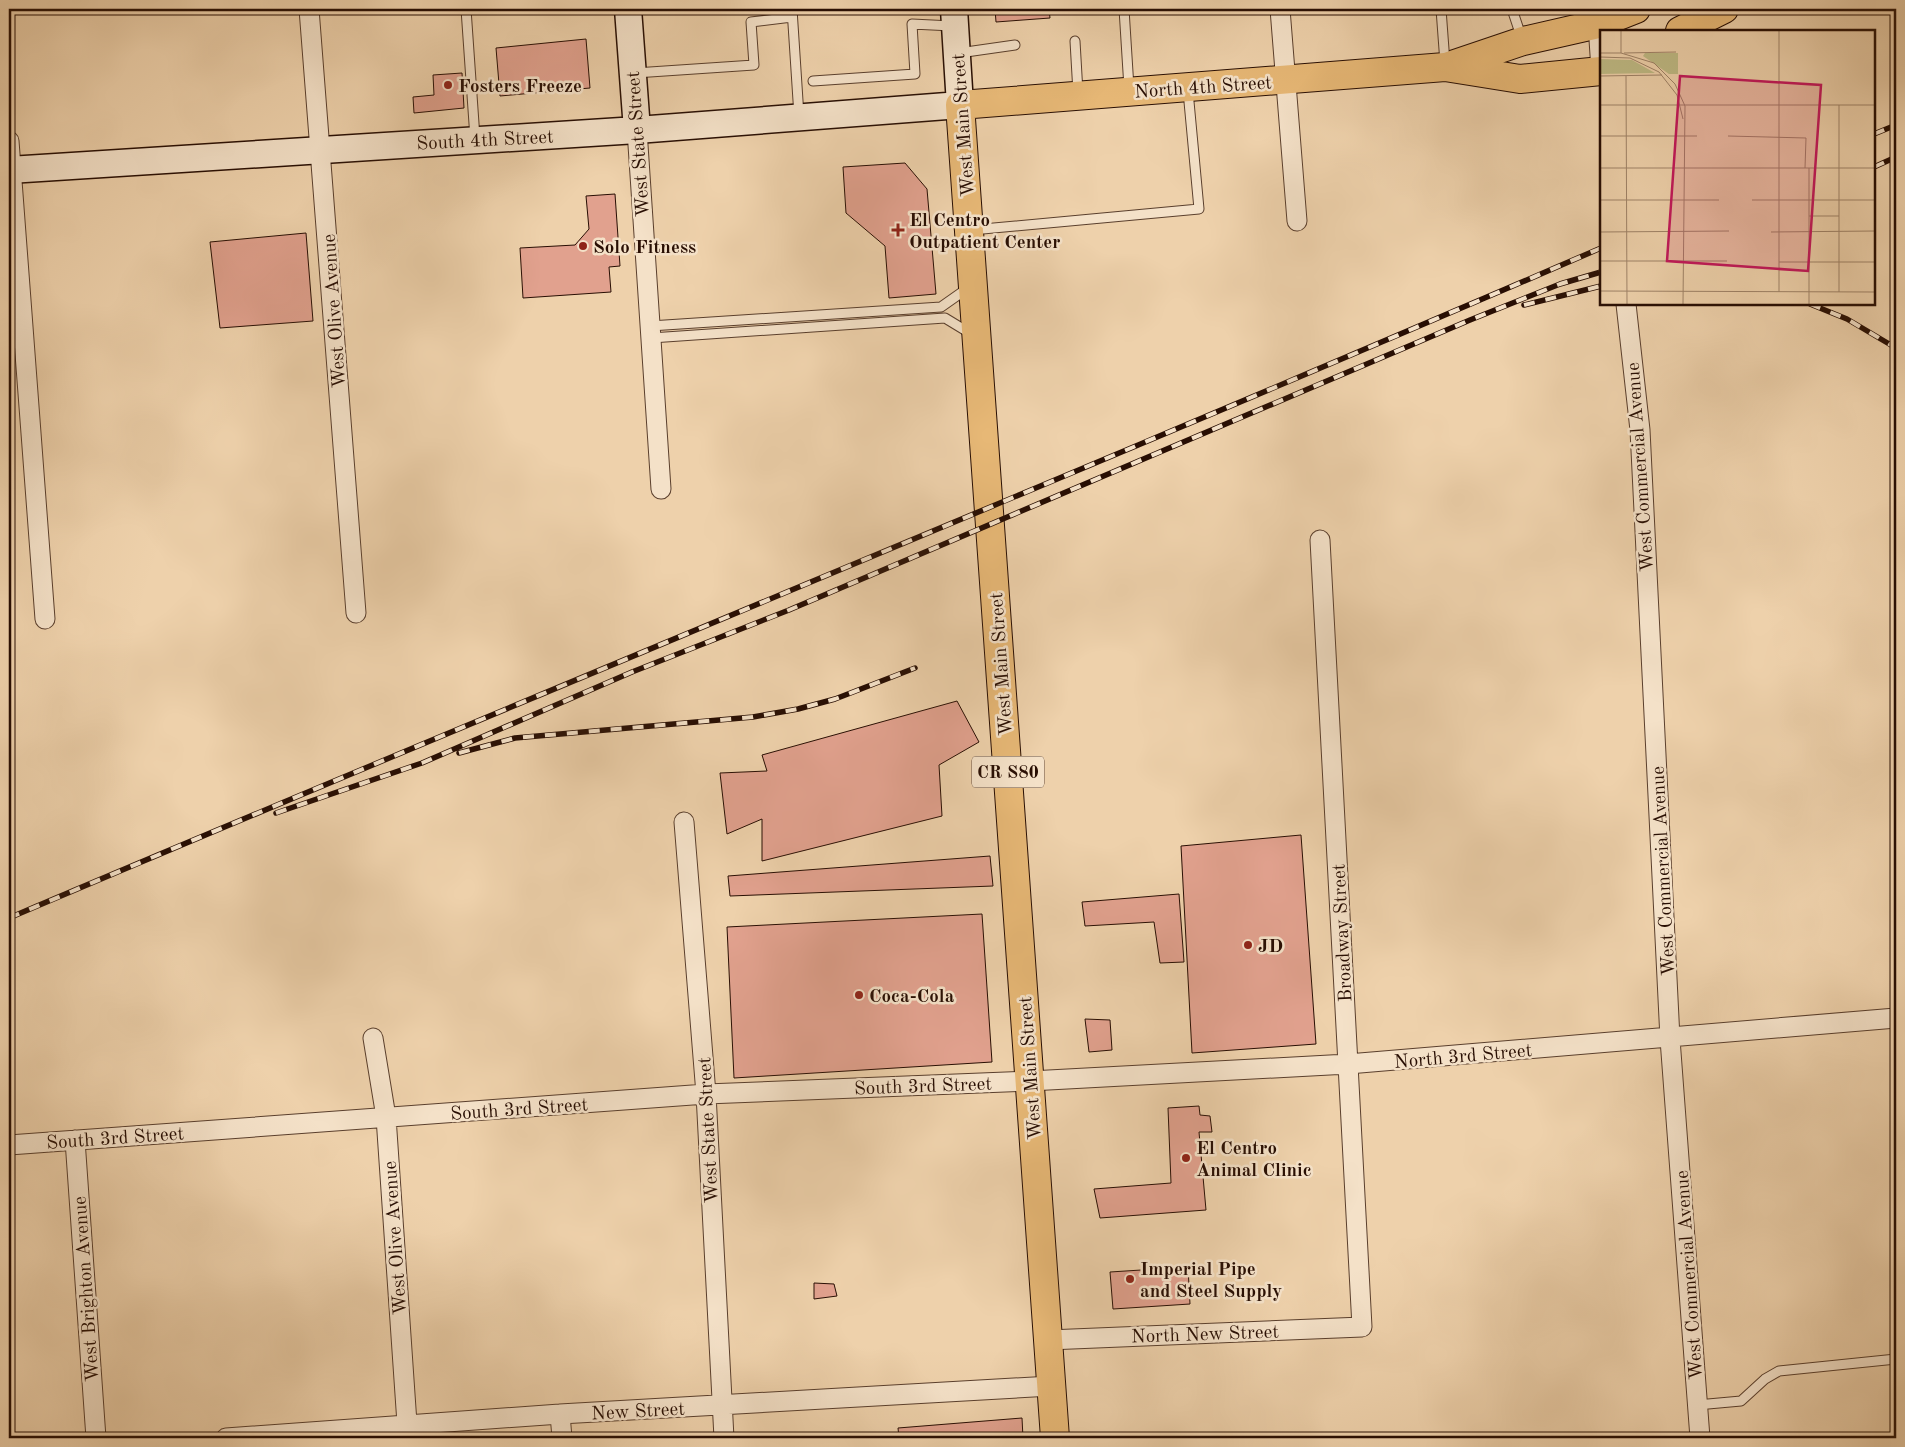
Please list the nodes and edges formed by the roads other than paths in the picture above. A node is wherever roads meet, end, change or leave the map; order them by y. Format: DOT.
graph roads {
  1 [pos="309,9"];
  2 [pos="466,9"];
  3 [pos="628,9"];
  4 [pos="1124,9"];
  5 [pos="1280,9"];
  6 [pos="1441,9"];
  7 [pos="1512,9"];
  8 [pos="1636,9"];
  9 [pos="1724,9"];
  10 [pos="792,13"];
  11 [pos="954,17"];
  12 [pos="1598,17"];
  13 [pos="1682,30"];
  14 [pos="1075,41"];
  15 [pos="1523,41"];
  16 [pos="1015,45"];
  17 [pos="957,53"];
  18 [pos="1600,53"];
  19 [pos="1445,67"];
  20 [pos="1600,71"];
  21 [pos="633,73"];
  22 [pos="1285,80"];
  23 [pos="813,81"];
  24 [pos="1187,87"];
  25 [pos="1130,92"];
  26 [pos="1078,96"];
  27 [pos="960,105"];
  28 [pos="799,117"];
  29 [pos="637,130"];
  30 [pos="475,140"];
  31 [pos="9,141"];
  32 [pos="321,149"];
  33 [pos="10,169"];
  34 [pos="1297,221"];
  35 [pos="969,230"];
  36 [pos="973,284"];
  37 [pos="1626,305"];
  38 [pos="650,332"];
  39 [pos="977,337"];
  40 [pos="660,489"];
  41 [pos="1320,540"];
  42 [pos="356,613"];
  43 [pos="45,619"];
  44 [pos="684,822"];
  45 [pos="1896,1018"];
  46 [pos="373,1038"];
  47 [pos="1670,1038"];
  48 [pos="1348,1064"];
  49 [pos="1030,1081"];
  50 [pos="706,1094"];
  51 [pos="386,1117"];
  52 [pos="74,1140"];
  53 [pos="9,1145"];
  54 [pos="1362,1327"];
  55 [pos="1048,1340"];
  56 [pos="1896,1359"];
  57 [pos="1051,1386"];
  58 [pos="722,1405"];
  59 [pos="1697,1405"];
  60 [pos="560,1414"];
  61 [pos="408,1432"];
  62 [pos="256,1437"];
  63 [pos="96,1438"];
  64 [pos="226,1438"];
  65 [pos="562,1438"];
  66 [pos="724,1438"];
  67 [pos="1055,1438"];
  68 [pos="1700,1438"];
  1 -- 32 [label="street, West Olive Avenue"];
  2 -- 30 [label="lane"];
  3 -- 21 [label="main road, West State Street"];
  4 -- 25 [label="lane"];
  5 -- 22 [label="street"];
  6 -- 19 [label="lane"];
  7 -- 15 [label="lane"];
  8 -- 12 [label="main road, North 4th Street"];
  9 -- 13 [label="main road"];
  10 -- 21 [label="lane"];
  10 -- 28 [label="lane"];
  11 -- 17 [label="main road, West Main Street"];
  11 -- 23 [label="lane"];
  12 -- 15 [label="main road, North 4th Street"];
  12 -- 18 [label="street"];
  14 -- 26 [label="lane"];
  15 -- 19 [label="main road, North 4th Street"];
  16 -- 17 [label="lane"];
  17 -- 27 [label="main road, West Main Street"];
  19 -- 20 [label="main road, North 4th Street"];
  19 -- 22 [label="main road, North 4th Street"];
  21 -- 29 [label="main road, West State Street"];
  22 -- 24 [label="main road, North 4th Street"];
  22 -- 34 [label="street"];
  24 -- 25 [label="main road, North 4th Street"];
  24 -- 35 [label="lane"];
  25 -- 26 [label="main road, North 4th Street"];
  26 -- 27 [label="main road, North 4th Street"];
  27 -- 28 [label="main road, South 4th Street"];
  27 -- 35 [label="main road, West Main Street / CR S80"];
  28 -- 29 [label="main road, South 4th Street"];
  29 -- 30 [label="main road, South 4th Street"];
  29 -- 38 [label="street, West State Street"];
  30 -- 32 [label="main road, South 4th Street"];
  31 -- 33 [label="street"];
  32 -- 33 [label="main road, South 4th Street"];
  32 -- 42 [label="street, West Olive Avenue"];
  33 -- 43 [label="street"];
  35 -- 36 [label="main road, West Main Street / CR S80"];
  36 -- 38 [label="lane"];
  36 -- 39 [label="main road, West Main Street / CR S80"];
  37 -- 47 [label="street, West Commercial Avenue"];
  38 -- 39 [label="lane"];
  38 -- 40 [label="street, West State Street"];
  39 -- 49 [label="main road, West Main Street / CR S80"];
  41 -- 48 [label="street, Broadway Street"];
  44 -- 50 [label="street, West State Street"];
  45 -- 47 [label="street, North 3rd Street"];
  46 -- 51 [label="street, West Olive Avenue"];
  47 -- 48 [label="street, North 3rd Street"];
  47 -- 59 [label="street, West Commercial Avenue"];
  48 -- 49 [label="street, North 3rd Street"];
  48 -- 54 [label="street, Broadway Street"];
  49 -- 50 [label="street, South 3rd Street"];
  49 -- 55 [label="main road, West Main Street / CR S80"];
  50 -- 51 [label="street, South 3rd Street"];
  50 -- 58 [label="street, West State Street"];
  51 -- 52 [label="street, South 3rd Street"];
  51 -- 61 [label="street, West Olive Avenue"];
  52 -- 53 [label="street, South 3rd Street"];
  52 -- 63 [label="street, West Brighton Avenue"];
  54 -- 55 [label="street, North New Street"];
  55 -- 57 [label="main road, West Main Street / CR S80"];
  56 -- 59 [label="lane"];
  57 -- 58 [label="street, New Street"];
  57 -- 67 [label="main road, West Main Street / CR S80"];
  58 -- 60 [label="street, New Street"];
  58 -- 66 [label="street, West State Street"];
  59 -- 68 [label="street, West Commercial Avenue"];
  60 -- 61 [label="street, New Street"];
  60 -- 65 [label="street"];
  61 -- 62 [label="street, New Street"];
  62 -- 64 [label="street, New Street"];
}
